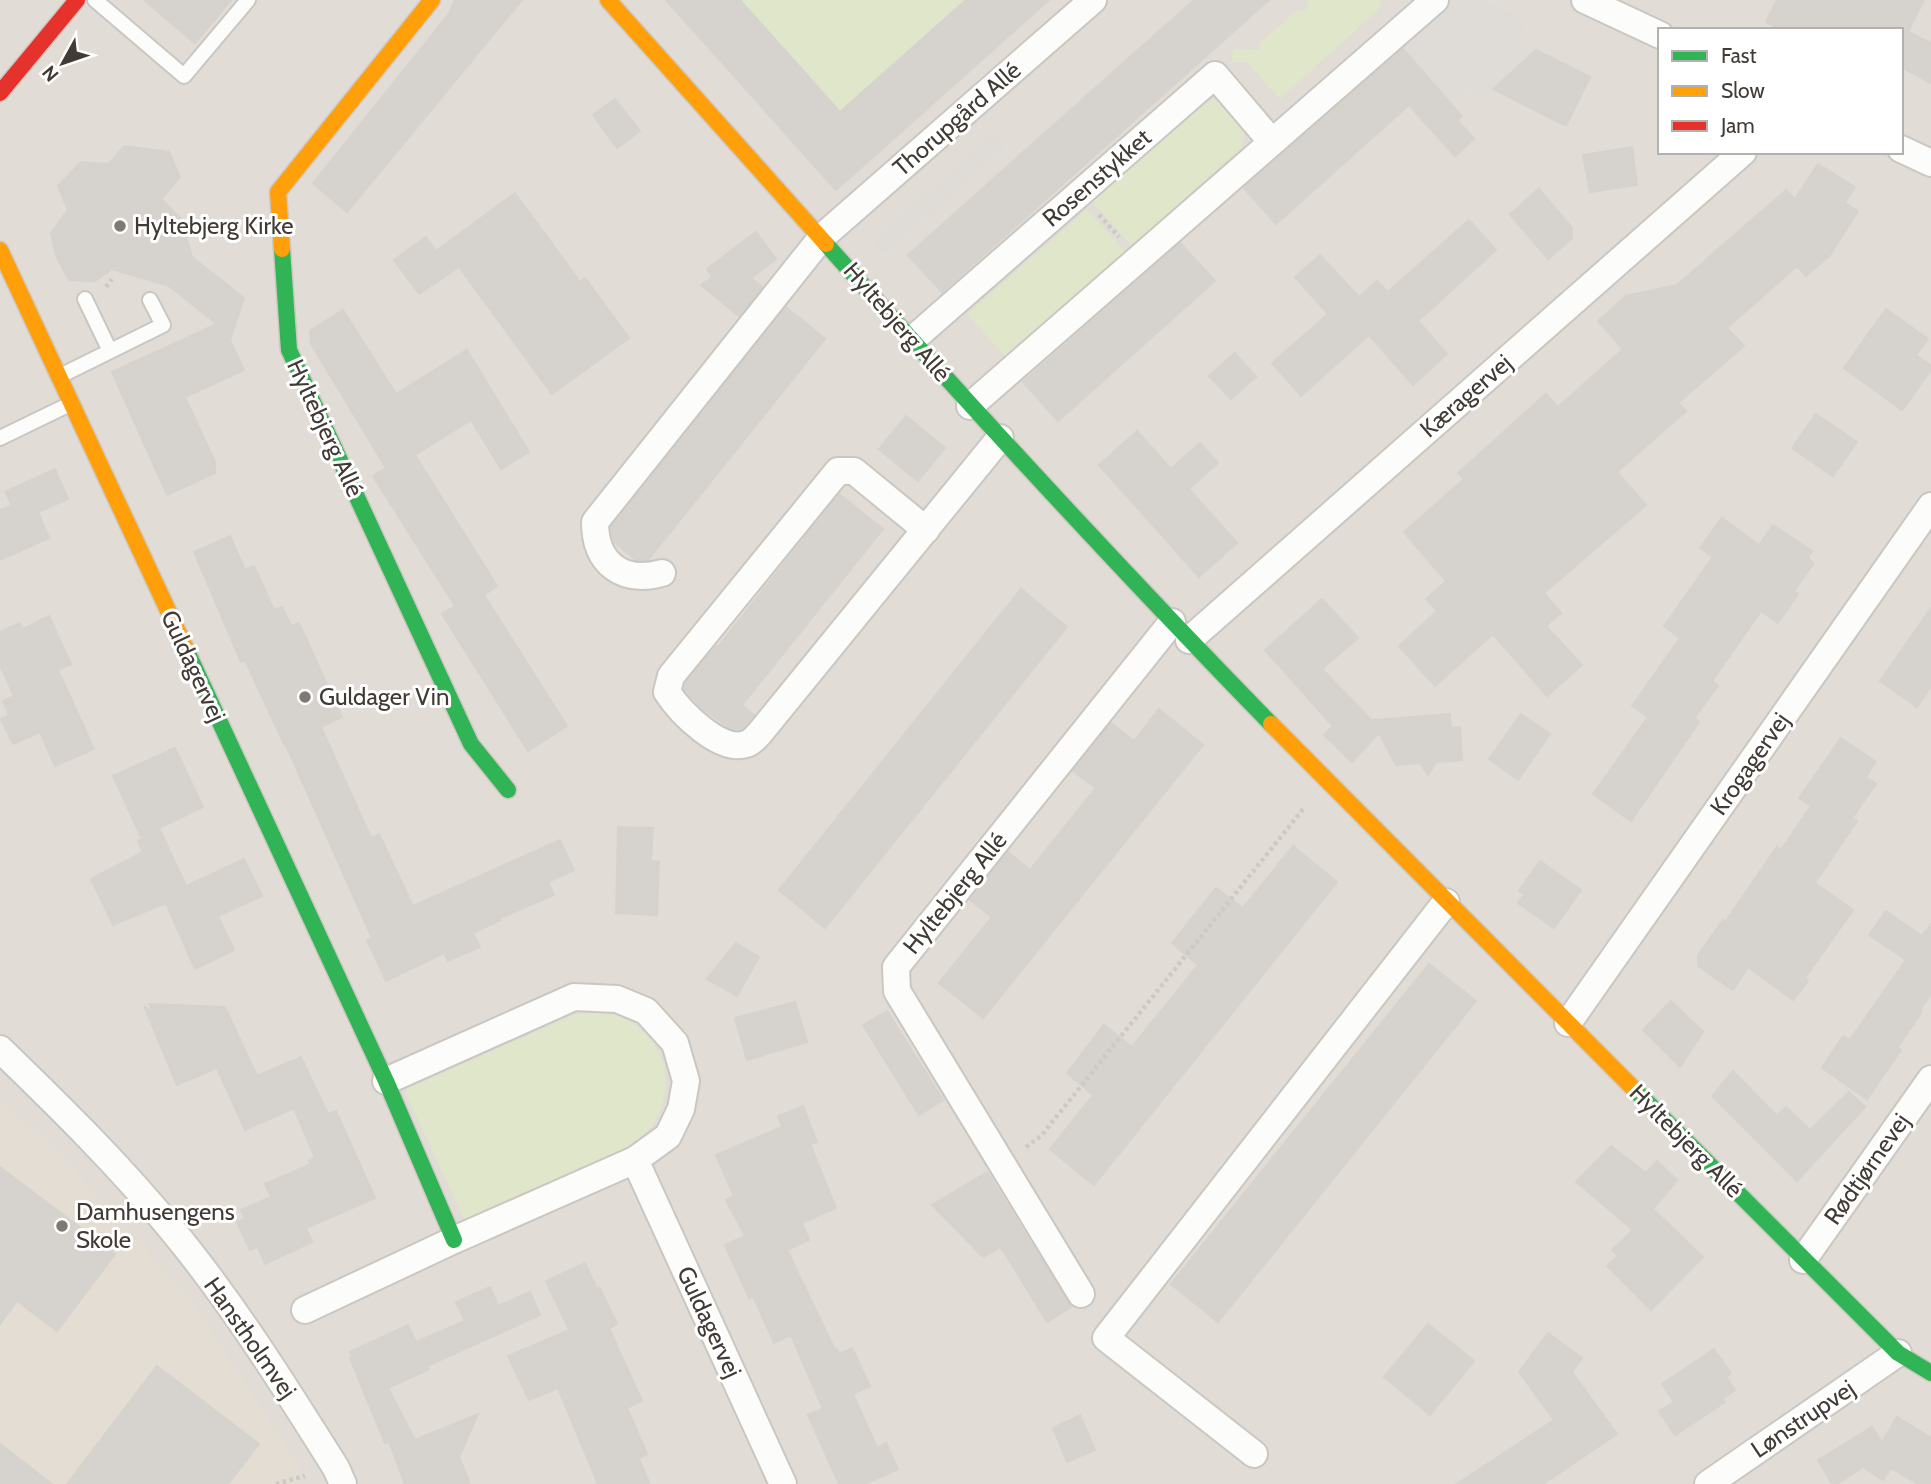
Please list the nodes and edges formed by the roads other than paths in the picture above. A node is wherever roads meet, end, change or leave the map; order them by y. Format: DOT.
graph roads {
  1 [pos="77,0"];
  2 [pos="95,0"];
  3 [pos="248,0"];
  4 [pos="432,0"];
  5 [pos="608,0"];
  6 [pos="1093,0"];
  7 [pos="1435,0"];
  8 [pos="1586,0"];
  9 [pos="1658,34"];
  10 [pos="0,93"];
  11 [pos="1272,142"];
  12 [pos="1903,150"];
  13 [pos="1741,154"];
  14 [pos="1931,163"];
  15 [pos="822,237"];
  16 [pos="0,250"];
  17 [pos="85,299"];
  18 [pos="150,300"];
  19 [pos="913,339"];
  20 [pos="110,351"];
  21 [pos="58,377"];
  22 [pos="71,404"];
  23 [pos="970,406"];
  24 [pos="0,438"];
  25 [pos="1000,438"];
  26 [pos="1931,506"];
  27 [pos="926,530"];
  28 [pos="662,573"];
  29 [pos="1181,631"];
  30 [pos="508,790"];
  31 [pos="1446,902"];
  32 [pos="1568,1023"];
  33 [pos="0,1049"];
  34 [pos="1931,1079"];
  35 [pos="386,1081"];
  36 [pos="635,1160"];
  37 [pos="454,1240"];
  38 [pos="1803,1260"];
  39 [pos="1081,1294"];
  40 [pos="306,1310"];
  41 [pos="1898,1353"];
  42 [pos="1931,1373"];
  43 [pos="1254,1454"];
  44 [pos="335,1479"];
  45 [pos="783,1484"];
  46 [pos="1708,1484"];
  1 -- 10 [label="street"];
  2 -- 3 [label="lane"];
  4 -- 30 [label="street, Hyltebjerg Allé"];
  5 -- 15 [label="street, Hyltebjerg Allé"];
  6 -- 15 [label="street, Thorupgård Allé"];
  7 -- 11 [label="street"];
  8 -- 9 [label="street"];
  11 -- 19 [label="street, Rosenstykket"];
  11 -- 23 [label="street"];
  12 -- 14 [label="street"];
  13 -- 29 [label="street, Kæragervej"];
  15 -- 19 [label="street, Hyltebjerg Allé"];
  15 -- 28 [label="street, Hyltebjerg Allé"];
  16 -- 21 [label="street, Guldagervej"];
  17 -- 20 [label="lane"];
  18 -- 20 [label="lane"];
  19 -- 23 [label="street, Hyltebjerg Allé"];
  20 -- 21 [label="lane"];
  21 -- 22 [label="street, Guldagervej"];
  22 -- 24 [label="lane"];
  22 -- 35 [label="street, Guldagervej"];
  23 -- 25 [label="street, Hyltebjerg Allé"];
  25 -- 27 [label="street"];
  25 -- 29 [label="street, Hyltebjerg Allé"];
  26 -- 32 [label="street, Krogagervej"];
  27 -- 27 [label="street"];
  29 -- 31 [label="street, Hyltebjerg Allé"];
  29 -- 39 [label="street, Hyltebjerg Allé"];
  31 -- 32 [label="street, Hyltebjerg Allé"];
  31 -- 43 [label="street"];
  32 -- 38 [label="street, Hyltebjerg Allé"];
  33 -- 44 [label="street, Hanstholmvej"];
  34 -- 38 [label="street, Rødtjørnevej"];
  35 -- 36 [label="street"];
  35 -- 37 [label="street, Guldagervej"];
  36 -- 37 [label="street"];
  36 -- 45 [label="street, Guldagervej"];
  37 -- 40 [label="street"];
  38 -- 41 [label="street, Hyltebjerg Allé"];
  41 -- 42 [label="street, Hyltebjerg Allé"];
  41 -- 46 [label="street, Lønstrupvej"];
}
